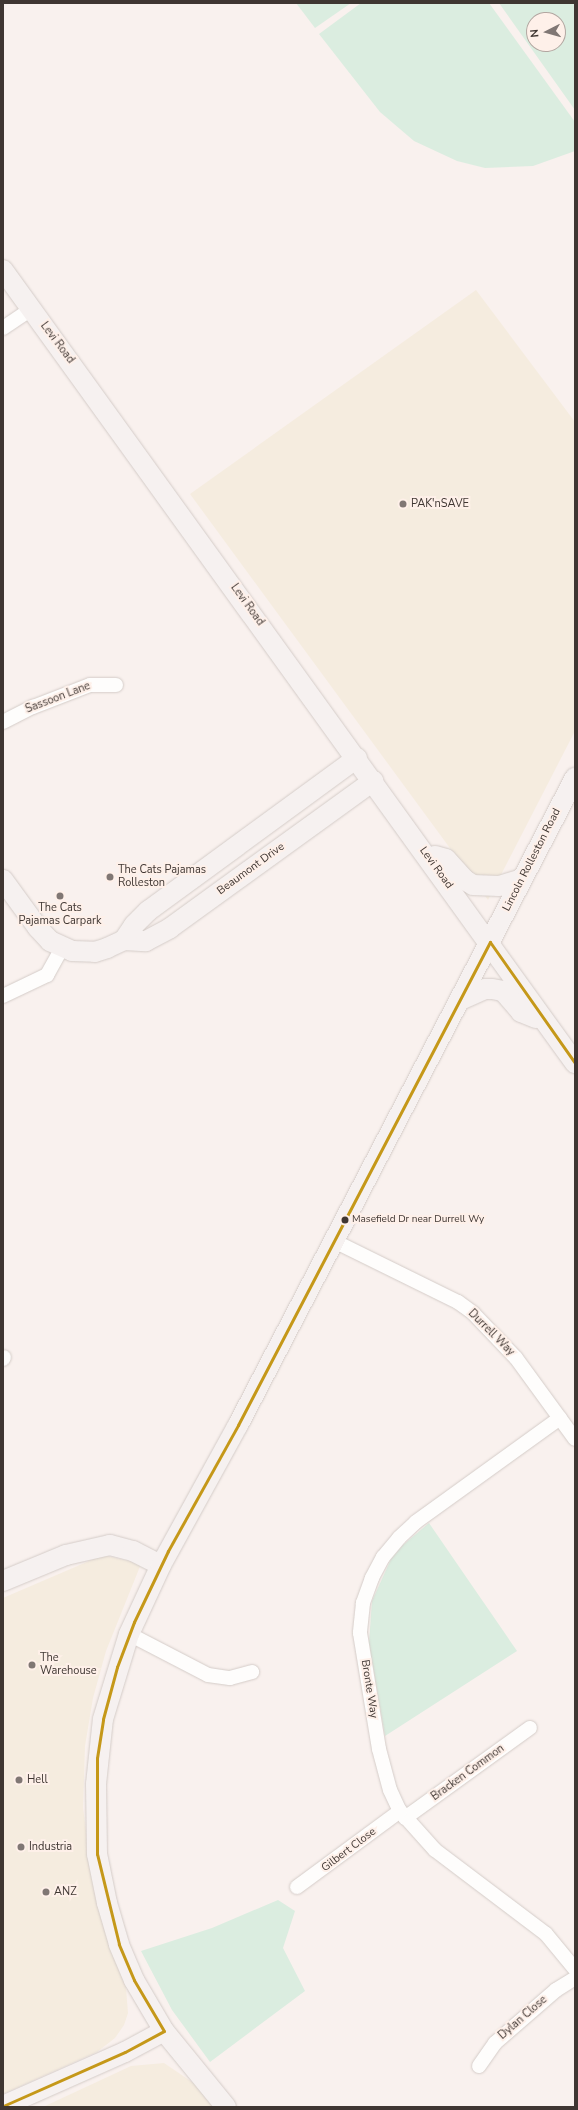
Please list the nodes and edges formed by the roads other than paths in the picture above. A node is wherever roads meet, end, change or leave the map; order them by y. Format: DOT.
graph roads {
  1 [pos="3,270"];
  2 [pos="31,309"];
  3 [pos="3,328"];
  4 [pos="116,685"];
  5 [pos="3,722"];
  6 [pos="357,758"];
  7 [pos="575,778"];
  8 [pos="373,780"];
  9 [pos="231,851"];
  10 [pos="426,853"];
  11 [pos="246,873"];
  12 [pos="522,879"];
  13 [pos="3,880"];
  14 [pos="124,940"];
  15 [pos="490,942"];
  16 [pos="62,948"];
  17 [pos="3,996"];
  18 [pos="460,1000"];
  19 [pos="545,1022"];
  20 [pos="575,1063"];
  21 [pos="334,1241"];
  22 [pos="560,1418"];
  23 [pos="575,1439"];
  24 [pos="165,1558"];
  25 [pos="3,1581"];
  26 [pos="129,1634"];
  27 [pos="252,1672"];
  28 [pos="530,1728"];
  29 [pos="402,1815"];
  30 [pos="296,1887"];
  31 [pos="575,1969"];
  32 [pos="575,1978"];
  33 [pos="164,2030"];
  34 [pos="479,2066"];
  35 [pos="3,2106"];
  36 [pos="226,2107"];
  1 -- 2 [label="main road, Levi Road"];
  2 -- 3 [label="street"];
  2 -- 6 [label="main road, Levi Road"];
  4 -- 5 [label="street, Sassoon Lane"];
  6 -- 8 [label="main road, Levi Road"];
  6 -- 9 [label="main road"];
  7 -- 12 [label="main road, Lincoln Rolleston Road"];
  8 -- 10 [label="main road, Levi Road"];
  8 -- 11 [label="main road, Beaumont Drive"];
  9 -- 11 [label="main road"];
  9 -- 14 [label="main road"];
  10 -- 12 [label="main road"];
  10 -- 15 [label="main road, Levi Road"];
  11 -- 14 [label="main road, Beaumont Drive"];
  12 -- 15 [label="main road, Lincoln Rolleston Road"];
  13 -- 16 [label="main road, Beaumont Drive"];
  14 -- 16 [label="main road, Beaumont Drive"];
  15 -- 18 [label="main road, Lincoln Rolleston Road"];
  15 -- 19 [label="main road, Levi Road"];
  16 -- 17 [label="street"];
  18 -- 19 [label="main road"];
  18 -- 21 [label="main road, Lincoln Rolleston Road"];
  19 -- 20 [label="main road, Levi Road"];
  21 -- 22 [label="street, Durrell Way"];
  21 -- 24 [label="main road, Lincoln Rolleston Road"];
  22 -- 23 [label="street, Durrell Way"];
  22 -- 29 [label="street, Bronte Way"];
  24 -- 25 [label="main road"];
  24 -- 26 [label="main road, Lincoln Rolleston Road"];
  26 -- 27 [label="street"];
  26 -- 33 [label="main road, Lincoln Rolleston Road"];
  28 -- 29 [label="street, Bracken Common"];
  29 -- 30 [label="street, Gilbert Close"];
  29 -- 31 [label="street, Bronte Way"];
  32 -- 34 [label="street, Dylan Close"];
  33 -- 35 [label="main road"];
  33 -- 36 [label="main road, Lincoln Rolleston Road"];
}
